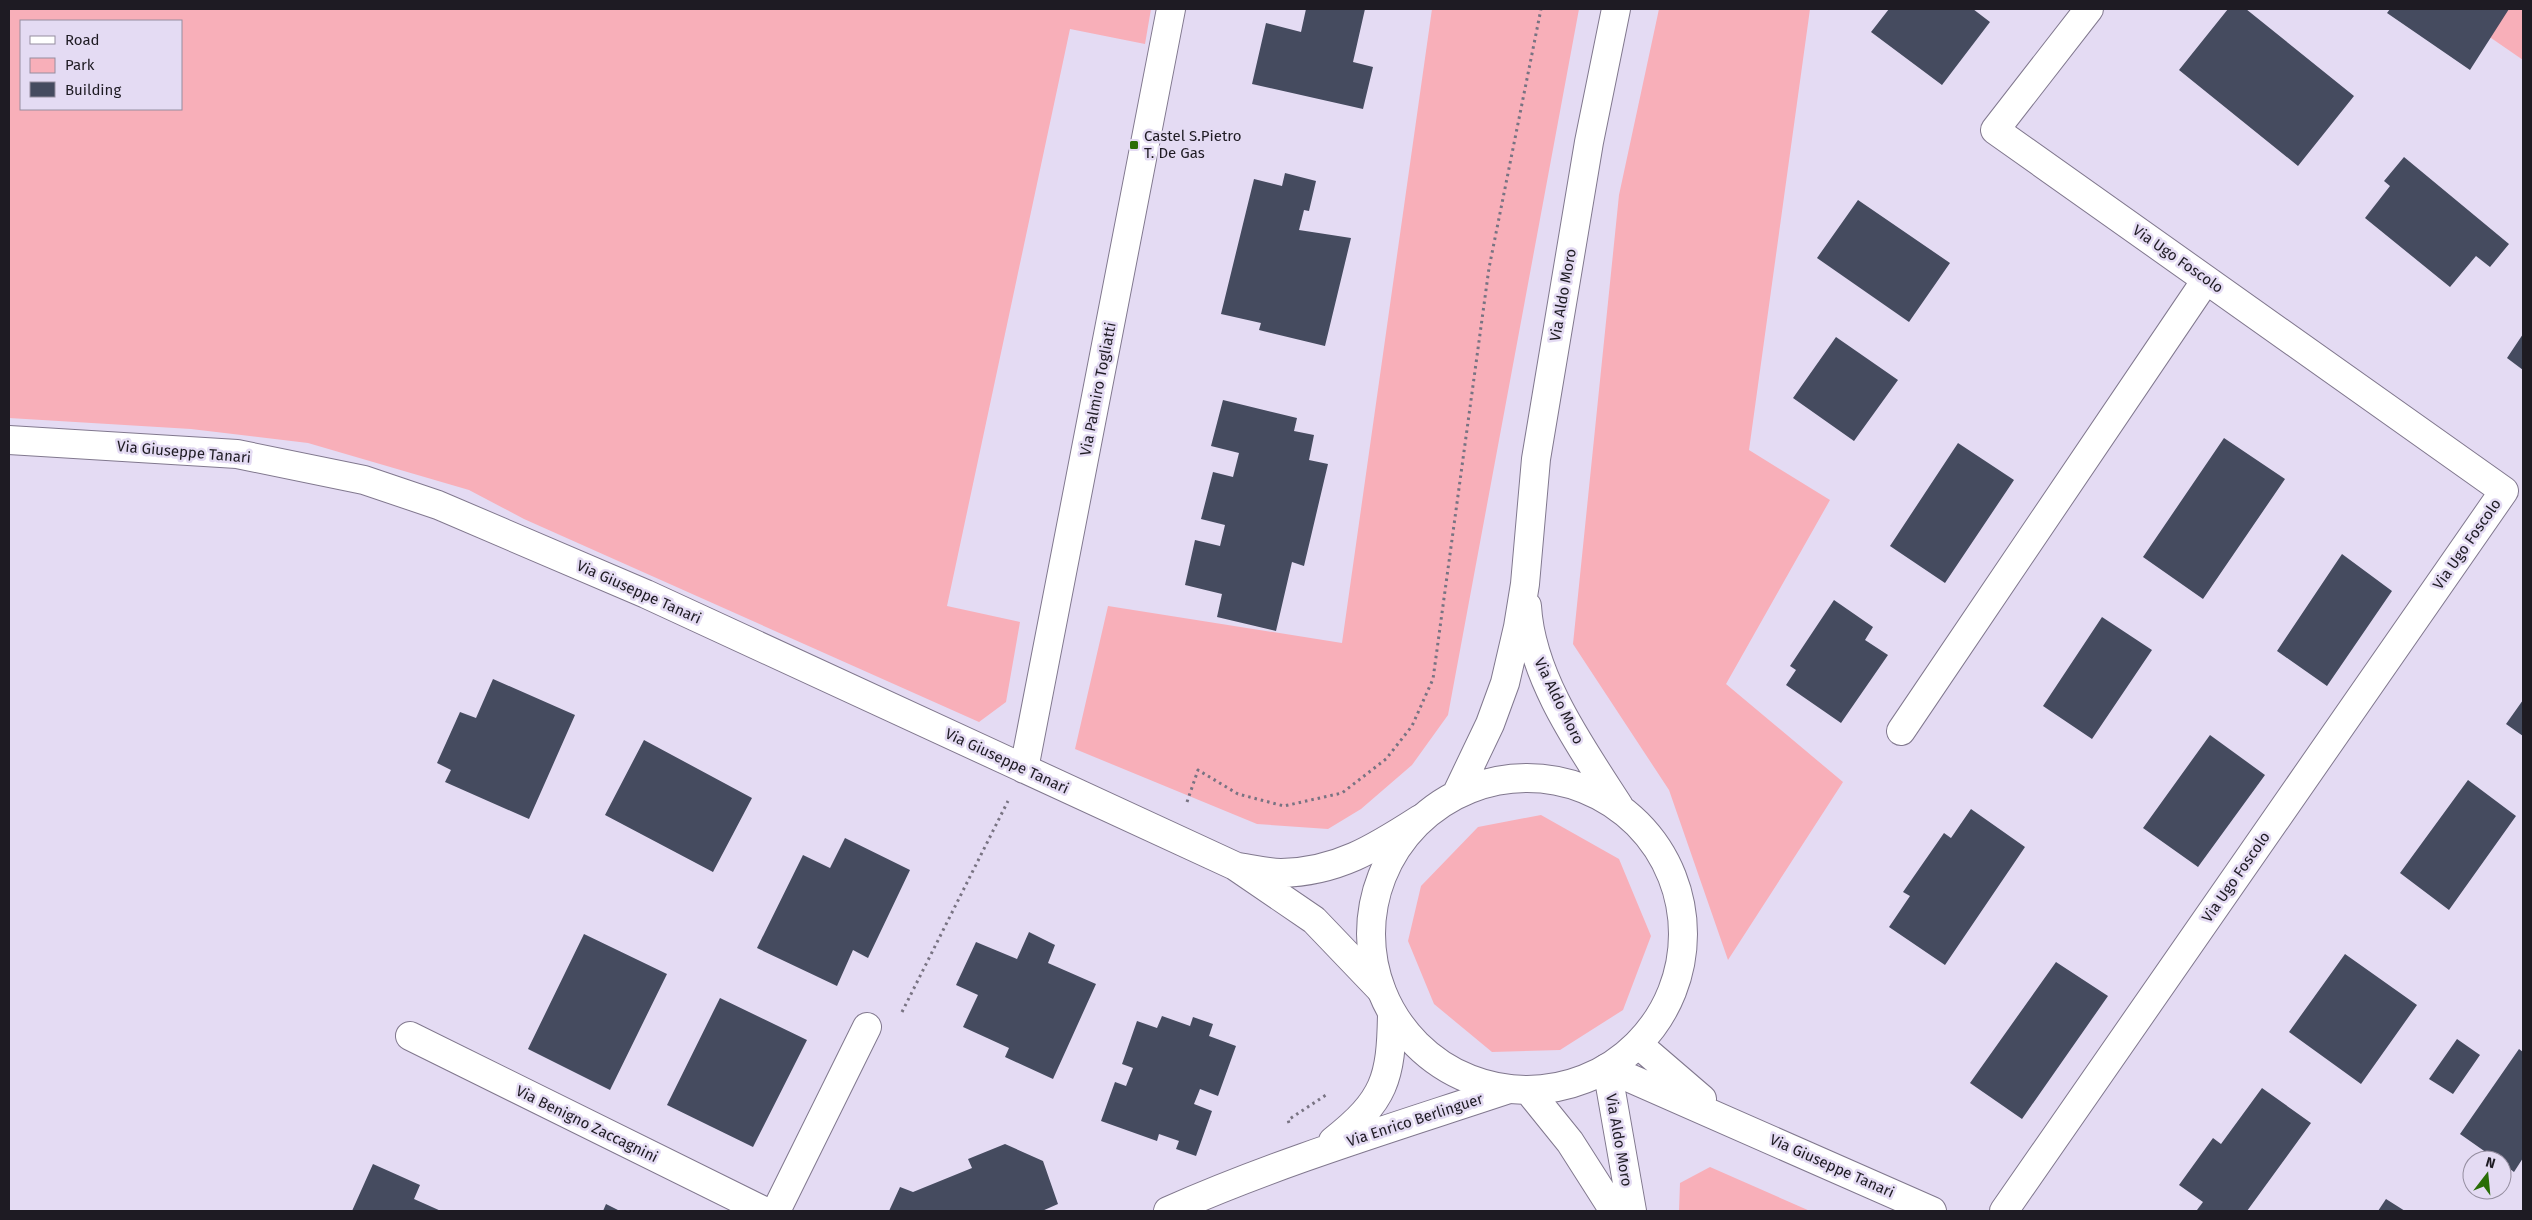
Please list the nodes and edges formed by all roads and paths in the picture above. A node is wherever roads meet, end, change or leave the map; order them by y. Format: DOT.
graph roads {
  1 [pos="1170,9"];
  2 [pos="1540,9"];
  3 [pos="1616,9"];
  4 [pos="2089,9"];
  5 [pos="2206,280"];
  6 [pos="9,440"];
  7 [pos="1525,584"];
  8 [pos="1901,731"];
  9 [pos="1024,769"];
  10 [pos="1458,793"];
  11 [pos="1621,809"];
  12 [pos="1420,819"];
  13 [pos="1169,836"];
  14 [pos="1235,866"];
  15 [pos="1387,1002"];
  16 [pos="867,1027"];
  17 [pos="410,1036"];
  18 [pos="1638,1044"];
  19 [pos="1607,1068"];
  20 [pos="1519,1090"];
  21 [pos="1332,1091"];
  22 [pos="1759,1133"];
  23 [pos="1312,1155"];
  24 [pos="764,1211"];
  25 [pos="776,1211"];
  26 [pos="1168,1211"];
  27 [pos="1614,1211"];
  28 [pos="1632,1211"];
  29 [pos="1932,1211"];
  30 [pos="2004,1211"];
  1 -- 9 [label="street, Via Palmiro Togliatti"];
  2 -- 13 [label="path"];
  3 -- 7 [label="street, Via Aldo Moro"];
  4 -- 5 [label="street, Via Ugo Foscolo"];
  5 -- 8 [label="street"];
  5 -- 30 [label="street, Via Ugo Foscolo"];
  6 -- 9 [label="street, Via Giuseppe Tanari"];
  7 -- 10 [label="street, Via Aldo Moro"];
  7 -- 11 [label="street, Via Aldo Moro"];
  9 -- 13 [label="street, Via Giuseppe Tanari"];
  9 -- 16 [label="path"];
  10 -- 11 [label="street"];
  10 -- 12 [label="street"];
  11 -- 18 [label="street"];
  12 -- 14 [label="street, Via Giuseppe Tanari"];
  12 -- 15 [label="street"];
  13 -- 14 [label="street, Via Giuseppe Tanari"];
  14 -- 15 [label="street, Via Giuseppe Tanari"];
  15 -- 20 [label="street, Via Giuseppe Tanari"];
  15 -- 23 [label="street, Via Enrico Berlinguer"];
  16 -- 25 [label="street"];
  17 -- 24 [label="street, Via Benigno Zaccagnini"];
  18 -- 19 [label="street"];
  18 -- 22 [label="street, Via Giuseppe Tanari"];
  19 -- 20 [label="street"];
  19 -- 22 [label="street, Via Giuseppe Tanari"];
  19 -- 28 [label="street, Via Aldo Moro"];
  20 -- 23 [label="street, Via Enrico Berlinguer"];
  20 -- 27 [label="street, Via Aldo Moro"];
  21 -- 23 [label="path"];
  22 -- 29 [label="street, Via Giuseppe Tanari"];
  23 -- 26 [label="street, Via Enrico Berlinguer"];
}
